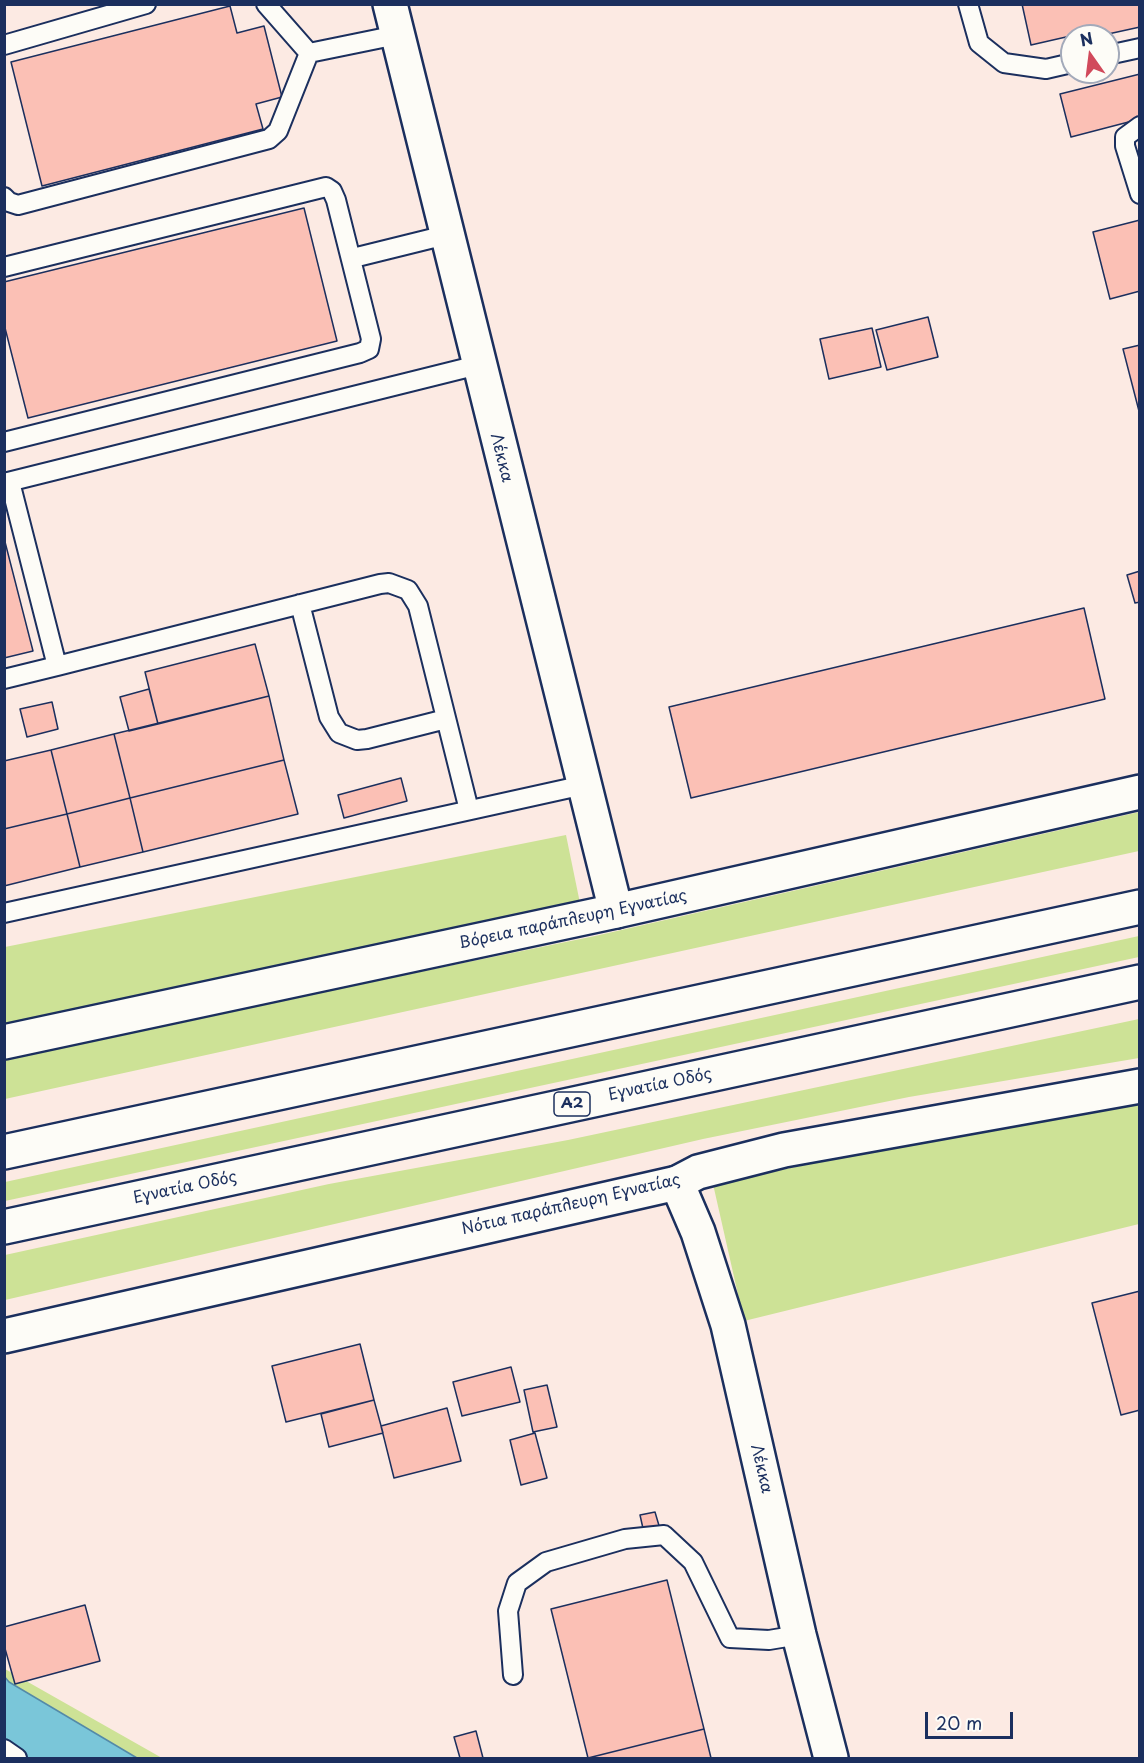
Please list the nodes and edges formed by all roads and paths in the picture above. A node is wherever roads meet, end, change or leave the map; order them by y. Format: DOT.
graph roads {
  1 [pos="146,4"];
  2 [pos="266,4"];
  3 [pos="968,4"];
  4 [pos="393,20"];
  5 [pos="4,45"];
  6 [pos="1140,48"];
  7 [pos="1120,52"];
  8 [pos="309,53"];
  9 [pos="1060,66"];
  10 [pos="1140,126"];
  11 [pos="1140,194"];
  12 [pos="4,197"];
  13 [pos="446,235"];
  14 [pos="353,258"];
  15 [pos="4,267"];
  16 [pos="478,365"];
  17 [pos="4,442"];
  18 [pos="7,483"];
  19 [pos="300,604"];
  20 [pos="57,666"];
  21 [pos="4,679"];
  22 [pos="446,719"];
  23 [pos="584,785"];
  24 [pos="1140,792"];
  25 [pos="469,810"];
  26 [pos="1140,907"];
  27 [pos="616,911"];
  28 [pos="4,913"];
  29 [pos="1140,982"];
  30 [pos="4,1042"];
  31 [pos="1140,1086"];
  32 [pos="4,1152"];
  33 [pos="677,1183"];
  34 [pos="4,1227"];
  35 [pos="4,1336"];
  36 [pos="799,1635"];
  37 [pos="513,1675"];
  38 [pos="4,1749"];
  39 [pos="18,1758"];
  40 [pos="831,1758"];
  1 -- 5 [label="lane"];
  2 -- 8 [label="lane"];
  3 -- 9 [label="lane"];
  4 -- 8 [label="lane"];
  4 -- 13 [label="main road, Λέκκα"];
  6 -- 7 [label="lane"];
  8 -- 12 [label="lane"];
  10 -- 11 [label="lane"];
  13 -- 14 [label="lane"];
  13 -- 16 [label="main road, Λέκκα"];
  14 -- 15 [label="lane"];
  14 -- 17 [label="lane"];
  16 -- 18 [label="lane"];
  16 -- 23 [label="main road, Λέκκα"];
  18 -- 20 [label="lane"];
  19 -- 20 [label="lane"];
  19 -- 22 [label="lane"];
  19 -- 22 [label="lane"];
  20 -- 21 [label="lane"];
  22 -- 25 [label="lane"];
  23 -- 25 [label="lane"];
  23 -- 27 [label="main road, Λέκκα"];
  24 -- 27 [label="main road, Βόρεια παράπλευρη Εγνατίας"];
  25 -- 28 [label="lane"];
  26 -- 32 [label="main road"];
  27 -- 30 [label="main road, Βόρεια παράπλευρη Εγνατίας"];
  29 -- 34 [label="main road, Εγνατία Οδός / Α2"];
  31 -- 33 [label="main road, Νότια παράπλευρη Εγνατίας"];
  33 -- 35 [label="main road, Νότια παράπλευρη Εγνατίας"];
  33 -- 36 [label="main road, Λέκκα"];
  36 -- 37 [label="lane"];
  36 -- 40 [label="main road, Λέκκα"];
  38 -- 39 [label="lane"];
}
